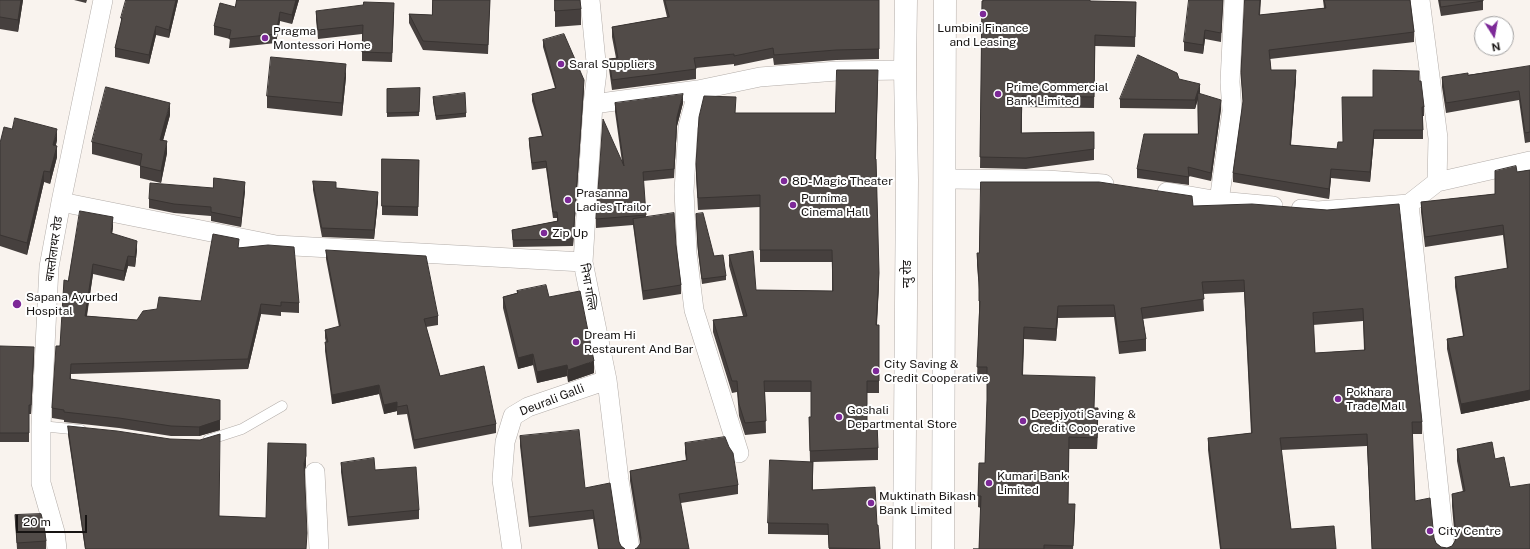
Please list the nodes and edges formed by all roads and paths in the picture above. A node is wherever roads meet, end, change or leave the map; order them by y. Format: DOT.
graph roads {
  1 [pos="103,0"];
  2 [pos="590,0"];
  3 [pos="906,0"];
  4 [pos="945,0"];
  5 [pos="1234,0"];
  6 [pos="1420,0"];
  7 [pos="905,70"];
  8 [pos="698,90"];
  9 [pos="593,104"];
  10 [pos="1530,161"];
  11 [pos="946,179"];
  12 [pos="1437,182"];
  13 [pos="1120,186"];
  14 [pos="1148,190"];
  15 [pos="1219,201"];
  16 [pos="61,202"];
  17 [pos="1409,204"];
  18 [pos="583,262"];
  19 [pos="607,380"];
  20 [pos="282,406"];
  21 [pos="41,426"];
  22 [pos="95,431"];
  23 [pos="200,443"];
  24 [pos="739,453"];
  25 [pos="315,472"];
  26 [pos="57,549"];
  27 [pos="319,549"];
  28 [pos="512,549"];
  29 [pos="630,549"];
  30 [pos="904,549"];
  31 [pos="943,549"];
  32 [pos="1445,549"];
  1 -- 16 [label="street, बास्तोलाथर रोड"];
  2 -- 9 [label="street, निभा गल्लि"];
  3 -- 7 [label="main road, न्यु रोड"];
  4 -- 11 [label="main road"];
  5 -- 15 [label="street"];
  6 -- 12 [label="street"];
  7 -- 8 [label="street"];
  7 -- 30 [label="main road, न्यु रोड"];
  8 -- 9 [label="street"];
  8 -- 24 [label="street"];
  9 -- 18 [label="street, निभा गल्लि"];
  10 -- 12 [label="street"];
  11 -- 13 [label="street"];
  11 -- 31 [label="main road"];
  12 -- 17 [label="street"];
  14 -- 15 [label="street"];
  15 -- 17 [label="street"];
  16 -- 18 [label="street"];
  16 -- 21 [label="street, बास्तोलाथर रोड"];
  17 -- 32 [label="street"];
  18 -- 19 [label="street, निभा गल्लि"];
  19 -- 28 [label="street, Deurali Galli"];
  19 -- 29 [label="street, निभा गल्लि"];
  20 -- 23 [label="lane"];
  21 -- 22 [label="lane"];
  21 -- 26 [label="street, बास्तोलाथर रोड"];
  25 -- 27 [label="street"];
}
